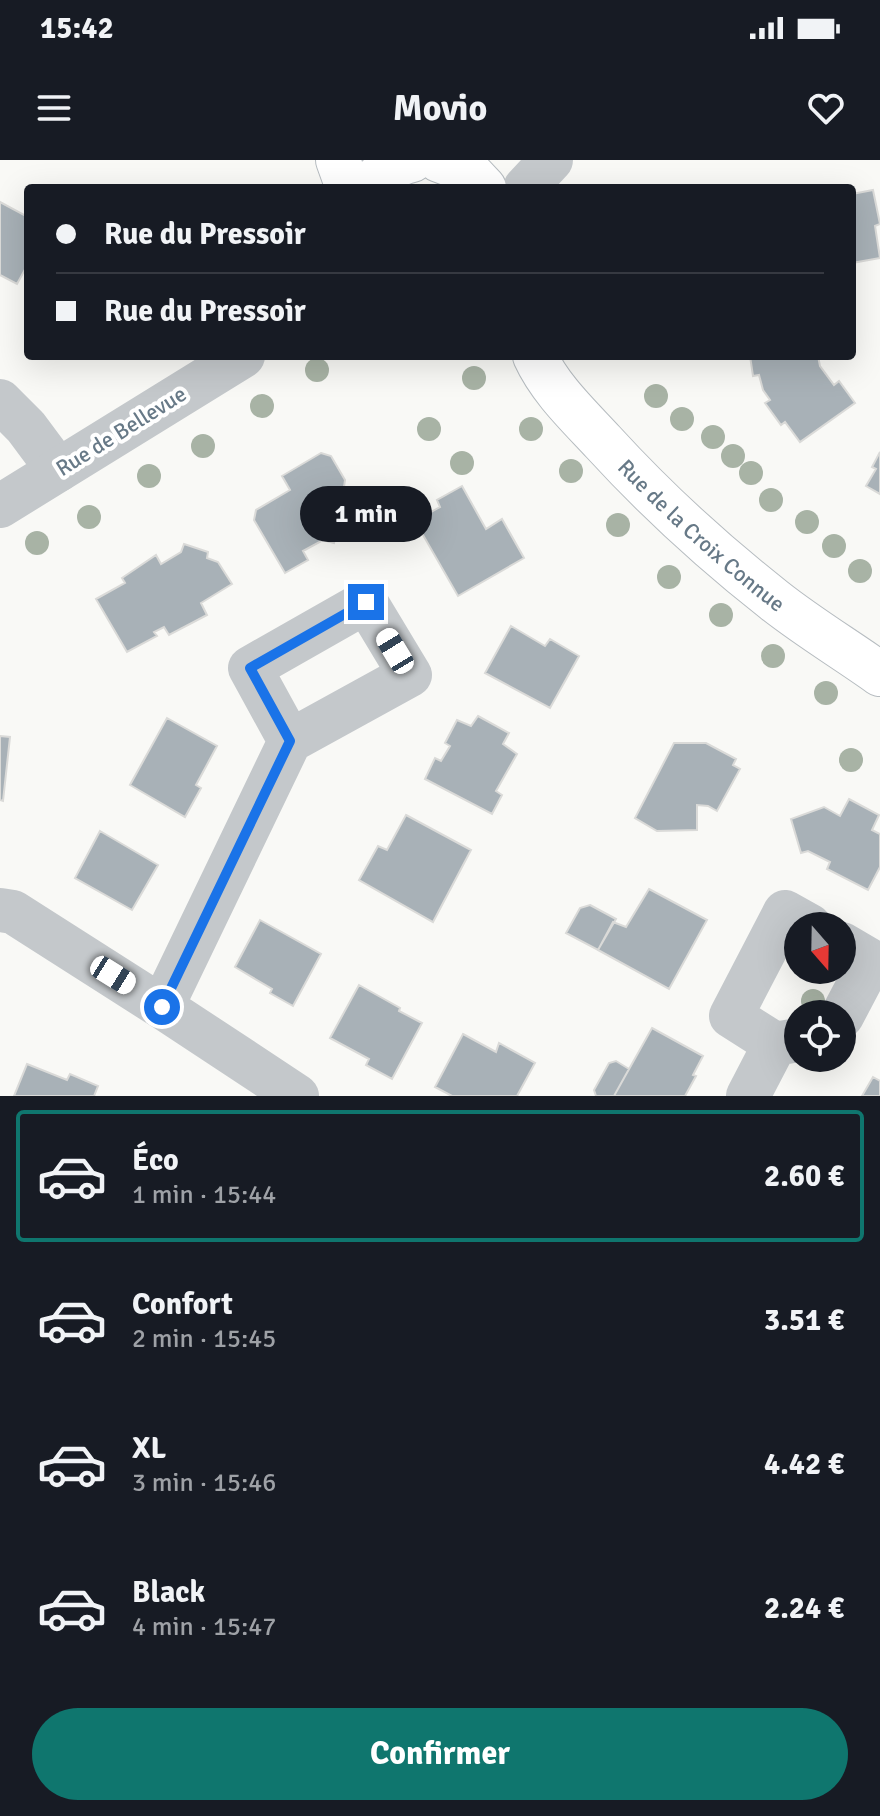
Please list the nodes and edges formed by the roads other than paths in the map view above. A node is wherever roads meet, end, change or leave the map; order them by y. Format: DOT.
graph roads {
  1 [pos="338,160"];
  2 [pos="551,160"];
  3 [pos="440,161"];
  4 [pos="347,184"];
  5 [pos="370,184"];
  6 [pos="480,184"];
  7 [pos="529,184"];
  8 [pos="237,360"];
  9 [pos="531,362"];
  10 [pos="0,401"];
  11 [pos="58,470"];
  12 [pos="0,506"];
  13 [pos="880,674"];
  14 [pos="290,741"];
  15 [pos="0,910"];
  16 [pos="784,914"];
  17 [pos="856,952"];
  18 [pos="850,1000"];
  19 [pos="162,1007"];
  20 [pos="784,1041"];
  21 [pos="784,1045"];
  22 [pos="297,1096"];
  23 [pos="748,1096"];
  1 -- 4 [label="main road"];
  2 -- 7 [label="street"];
  3 -- 5 [label="main road"];
  3 -- 6 [label="main road"];
  8 -- 11 [label="street, Rue de Bellevue"];
  9 -- 13 [label="main road, Rue de la Croix Connue"];
  10 -- 11 [label="street"];
  11 -- 12 [label="street, Rue de Bellevue"];
  14 -- 19 [label="street"];
  15 -- 19 [label="street"];
  16 -- 20 [label="street"];
  17 -- 18 [label="street"];
  19 -- 22 [label="street"];
  21 -- 23 [label="street"];
}
